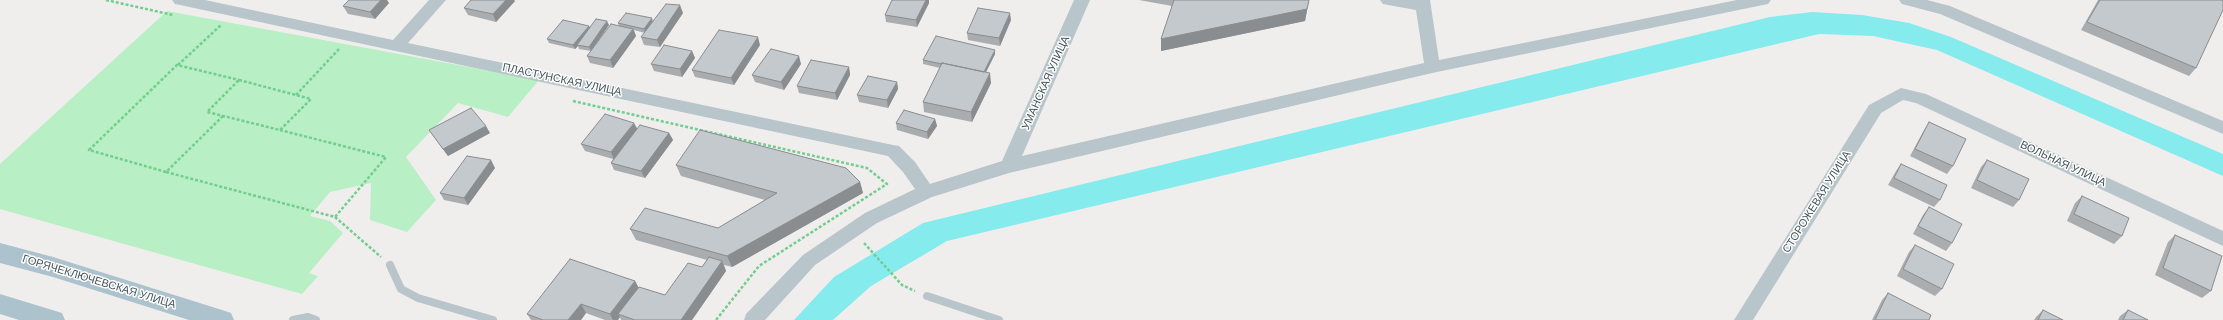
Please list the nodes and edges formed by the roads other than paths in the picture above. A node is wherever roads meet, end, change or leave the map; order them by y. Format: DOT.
graph roads {
  1 [pos="180,0"];
  2 [pos="438,0"];
  3 [pos="1082,0"];
  4 [pos="1388,0"];
  5 [pos="1763,0"];
  6 [pos="1906,0"];
  7 [pos="1924,2"];
  8 [pos="1422,3"];
  9 [pos="397,44"];
  10 [pos="1432,67"];
  11 [pos="1901,94"];
  12 [pos="2223,128"];
  13 [pos="1009,166"];
  14 [pos="926,192"];
  15 [pos="2223,239"];
  16 [pos="0,253"];
  17 [pos="390,265"];
  18 [pos="927,296"];
  19 [pos="0,304"];
  20 [pos="53,320"];
  21 [pos="222,320"];
  22 [pos="293,320"];
  23 [pos="316,320"];
  24 [pos="493,320"];
  25 [pos="753,320"];
  26 [pos="998,320"];
  27 [pos="1743,320"];
  1 -- 9 [label="street, ПЛАСТУНСКАЯ УЛИЦА"];
  2 -- 9 [label="street"];
  3 -- 13 [label="street, УМАНСКАЯ УЛИЦА"];
  4 -- 8 [label="street"];
  5 -- 10 [label="street"];
  6 -- 7 [label="street"];
  7 -- 12 [label="street"];
  8 -- 10 [label="street"];
  9 -- 14 [label="street, ПЛАСТУНСКАЯ УЛИЦА"];
  10 -- 13 [label="street"];
  11 -- 15 [label="street, ВОЛЬНАЯ УЛИЦА"];
  11 -- 27 [label="street, СТОРОЖЕВАЯ УЛИЦА"];
  13 -- 14 [label="street"];
  14 -- 25 [label="street"];
  16 -- 21 [label="main road, ГОРЯЧЕКЛЮЧЕВСКАЯ УЛИЦА"];
  17 -- 24 [label="lane"];
  18 -- 26 [label="lane"];
  19 -- 20 [label="main road"];
  22 -- 23 [label="lane"];
}
